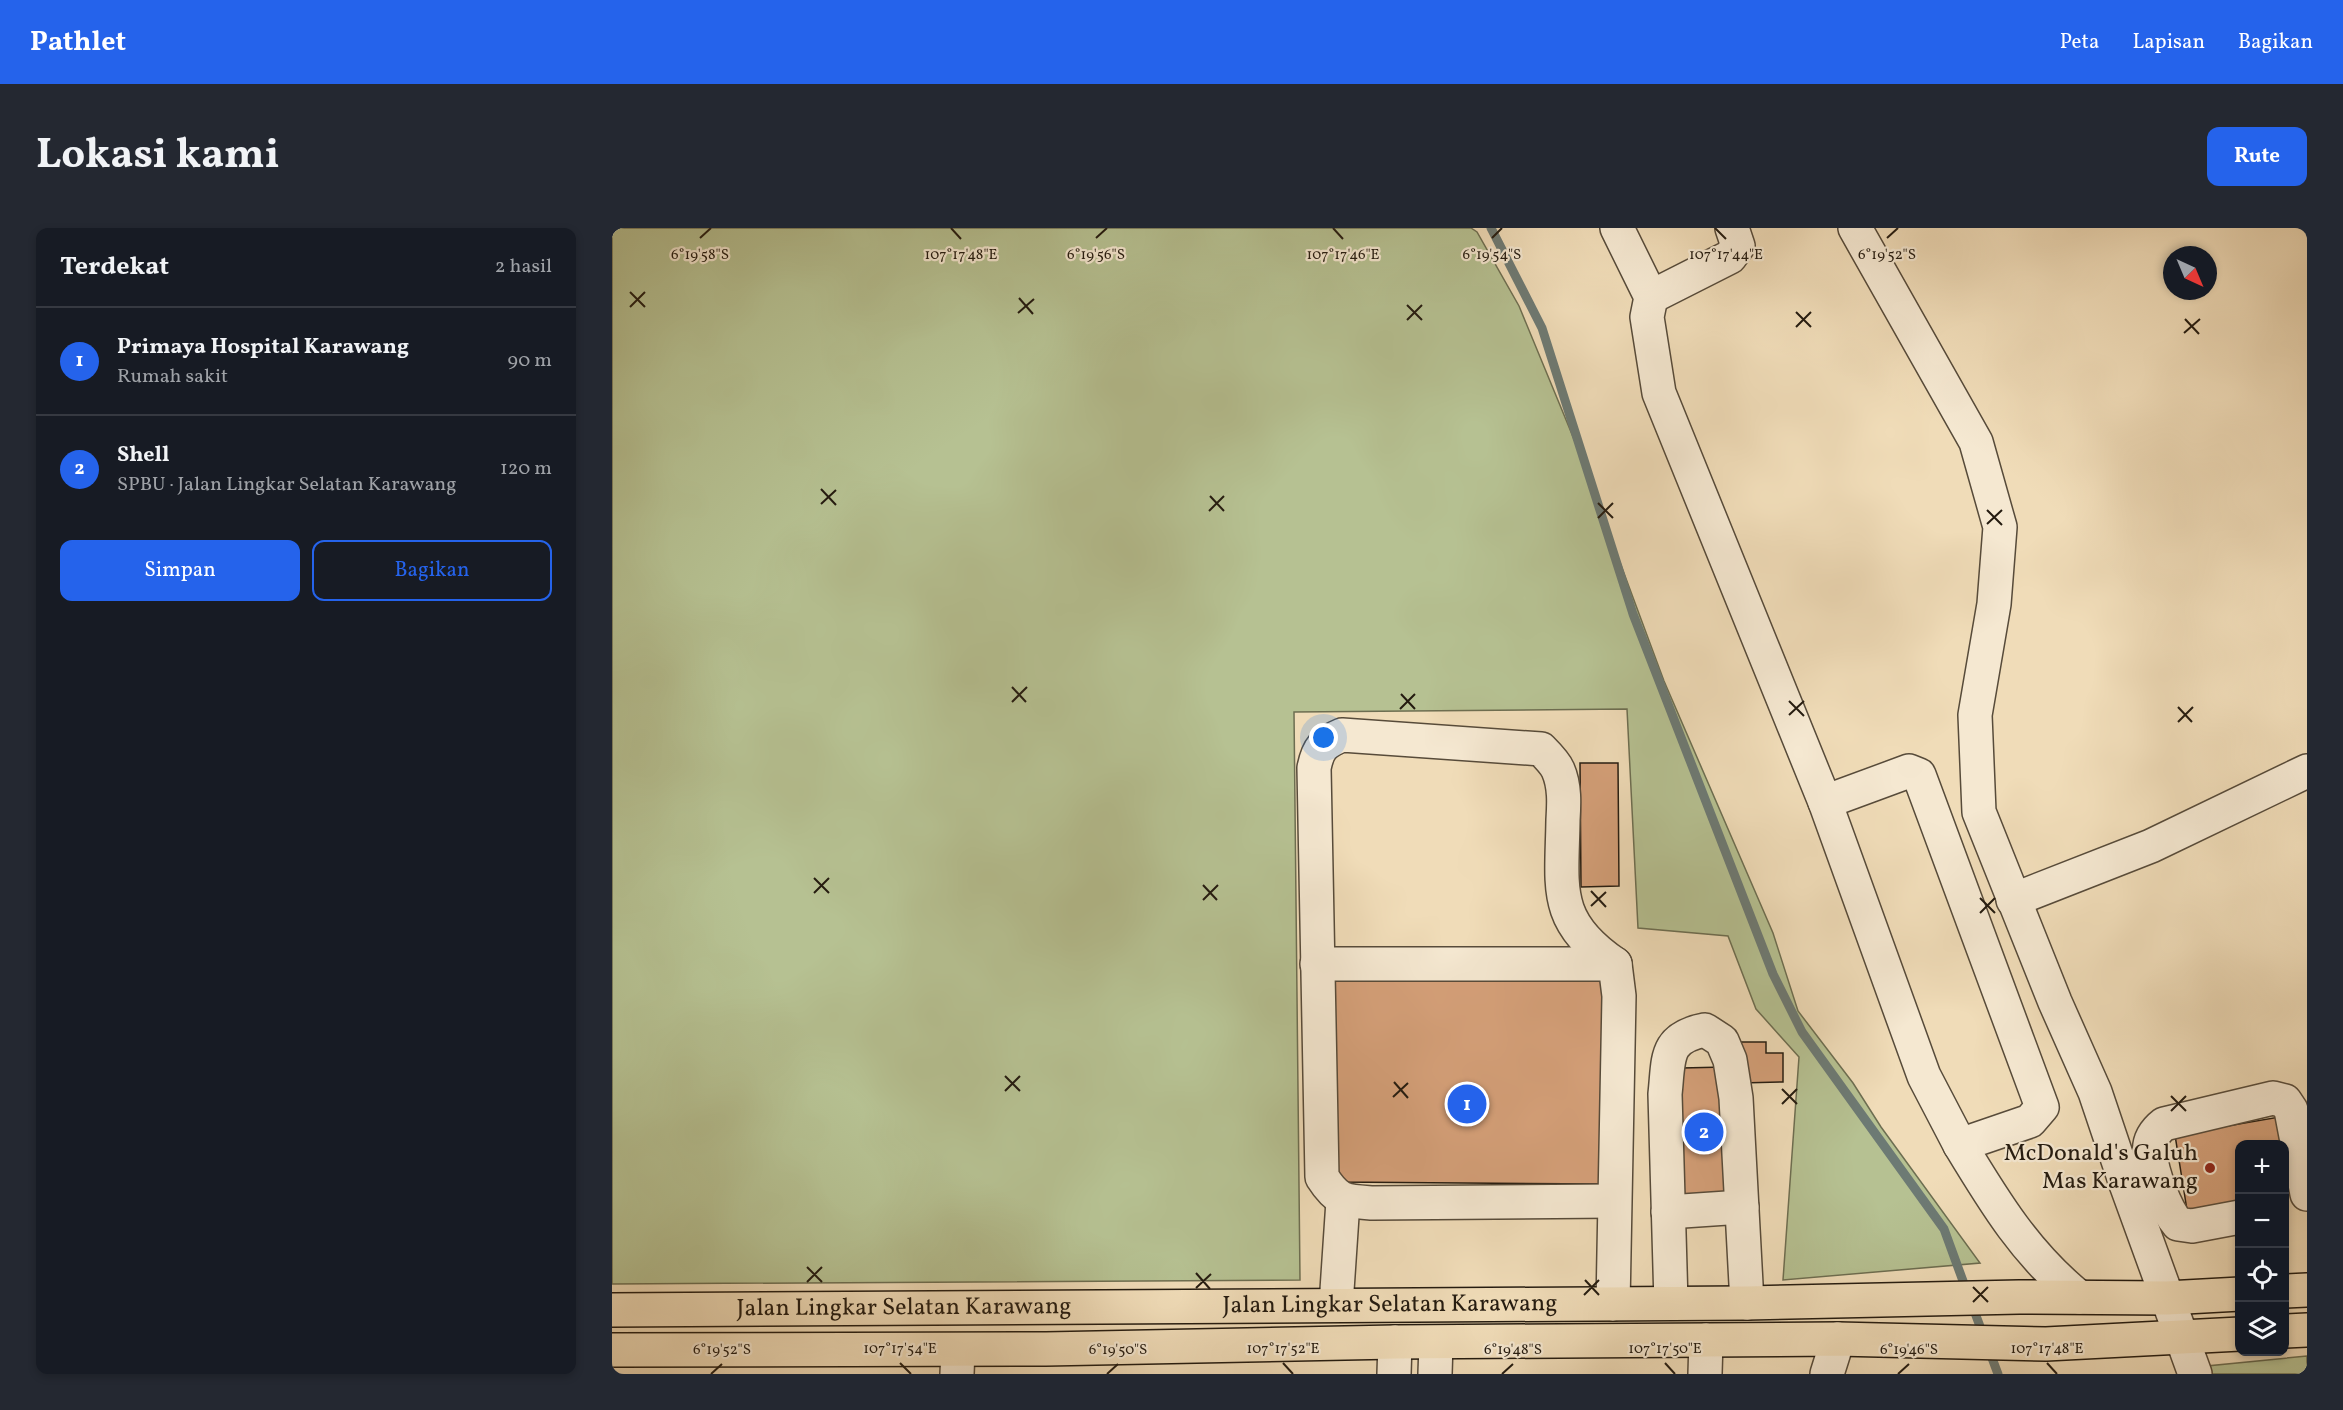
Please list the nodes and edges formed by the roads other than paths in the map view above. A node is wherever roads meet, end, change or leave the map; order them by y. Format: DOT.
graph roads {
  1 [pos="1617,228"];
  2 [pos="1732,228"];
  3 [pos="1855,228"];
  4 [pos="1651,297"];
  5 [pos="2307,771"];
  6 [pos="1826,802"];
  7 [pos="2013,900"];
  8 [pos="1317,964"];
  9 [pos="1616,964"];
  10 [pos="1960,1145"];
  11 [pos="2307,1194"];
  12 [pos="1343,1201"];
  13 [pos="1614,1201"];
  14 [pos="2307,1205"];
  15 [pos="1742,1207"];
  16 [pos="2289,1208"];
  17 [pos="1668,1212"];
  18 [pos="2235,1218"];
  19 [pos="2307,1290"];
  20 [pos="2289,1291"];
  21 [pos="2235,1294"];
  22 [pos="2079,1297"];
  23 [pos="2167,1298"];
  24 [pos="1671,1303"];
  25 [pos="1747,1303"];
  26 [pos="1613,1304"];
  27 [pos="1336,1305"];
  28 [pos="612,1310"];
  29 [pos="2307,1330"];
  30 [pos="2289,1331"];
  31 [pos="2235,1334"];
  32 [pos="2183,1338"];
  33 [pos="1838,1339"];
  34 [pos="1706,1340"];
  35 [pos="1395,1342"];
  36 [pos="612,1350"];
  37 [pos="1435,1359"];
  38 [pos="958,1362"];
  39 [pos="1394,1374"];
  40 [pos="1705,1374"];
  41 [pos="1827,1374"];
  42 [pos="2195,1374"];
  1 -- 4 [label="street"];
  2 -- 4 [label="street"];
  3 -- 7 [label="street"];
  4 -- 6 [label="street"];
  5 -- 7 [label="street"];
  6 -- 10 [label="street"];
  6 -- 10 [label="street"];
  7 -- 23 [label="street"];
  8 -- 9 [label="street"];
  8 -- 9 [label="street"];
  8 -- 12 [label="street"];
  9 -- 13 [label="street"];
  10 -- 22 [label="street"];
  11 -- 18 [label="street"];
  12 -- 13 [label="street"];
  12 -- 27 [label="street"];
  13 -- 26 [label="street"];
  14 -- 16 [label="street"];
  15 -- 17 [label="street"];
  15 -- 17 [label="street"];
  15 -- 25 [label="street"];
  17 -- 24 [label="street"];
  19 -- 20 [label="main road"];
  21 -- 23 [label="main road, Jalan Lingkar Selatan Karawang"];
  22 -- 23 [label="main road, Jalan Lingkar Selatan Karawang"];
  22 -- 25 [label="main road, Jalan Lingkar Selatan Karawang"];
  23 -- 32 [label="street"];
  24 -- 25 [label="main road, Jalan Lingkar Selatan Karawang"];
  24 -- 26 [label="main road, Jalan Lingkar Selatan Karawang"];
  26 -- 27 [label="main road, Jalan Lingkar Selatan Karawang"];
  27 -- 28 [label="main road, Jalan Lingkar Selatan Karawang"];
  29 -- 30 [label="main road"];
  31 -- 32 [label="main road, Jalan Lingkar Selatan Karawang"];
  32 -- 33 [label="main road, Jalan Lingkar Selatan Karawang"];
  32 -- 42 [label="street"];
  33 -- 34 [label="main road, Jalan Lingkar Selatan Karawang"];
  33 -- 41 [label="street"];
  34 -- 37 [label="main road, Jalan Lingkar Selatan Karawang"];
  34 -- 40 [label="street"];
  35 -- 37 [label="main road, Jalan Lingkar Selatan Karawang"];
  35 -- 38 [label="main road, Jalan Lingkar Selatan Karawang"];
  35 -- 39 [label="street"];
  36 -- 38 [label="main road, Jalan Lingkar Selatan Karawang"];
}
